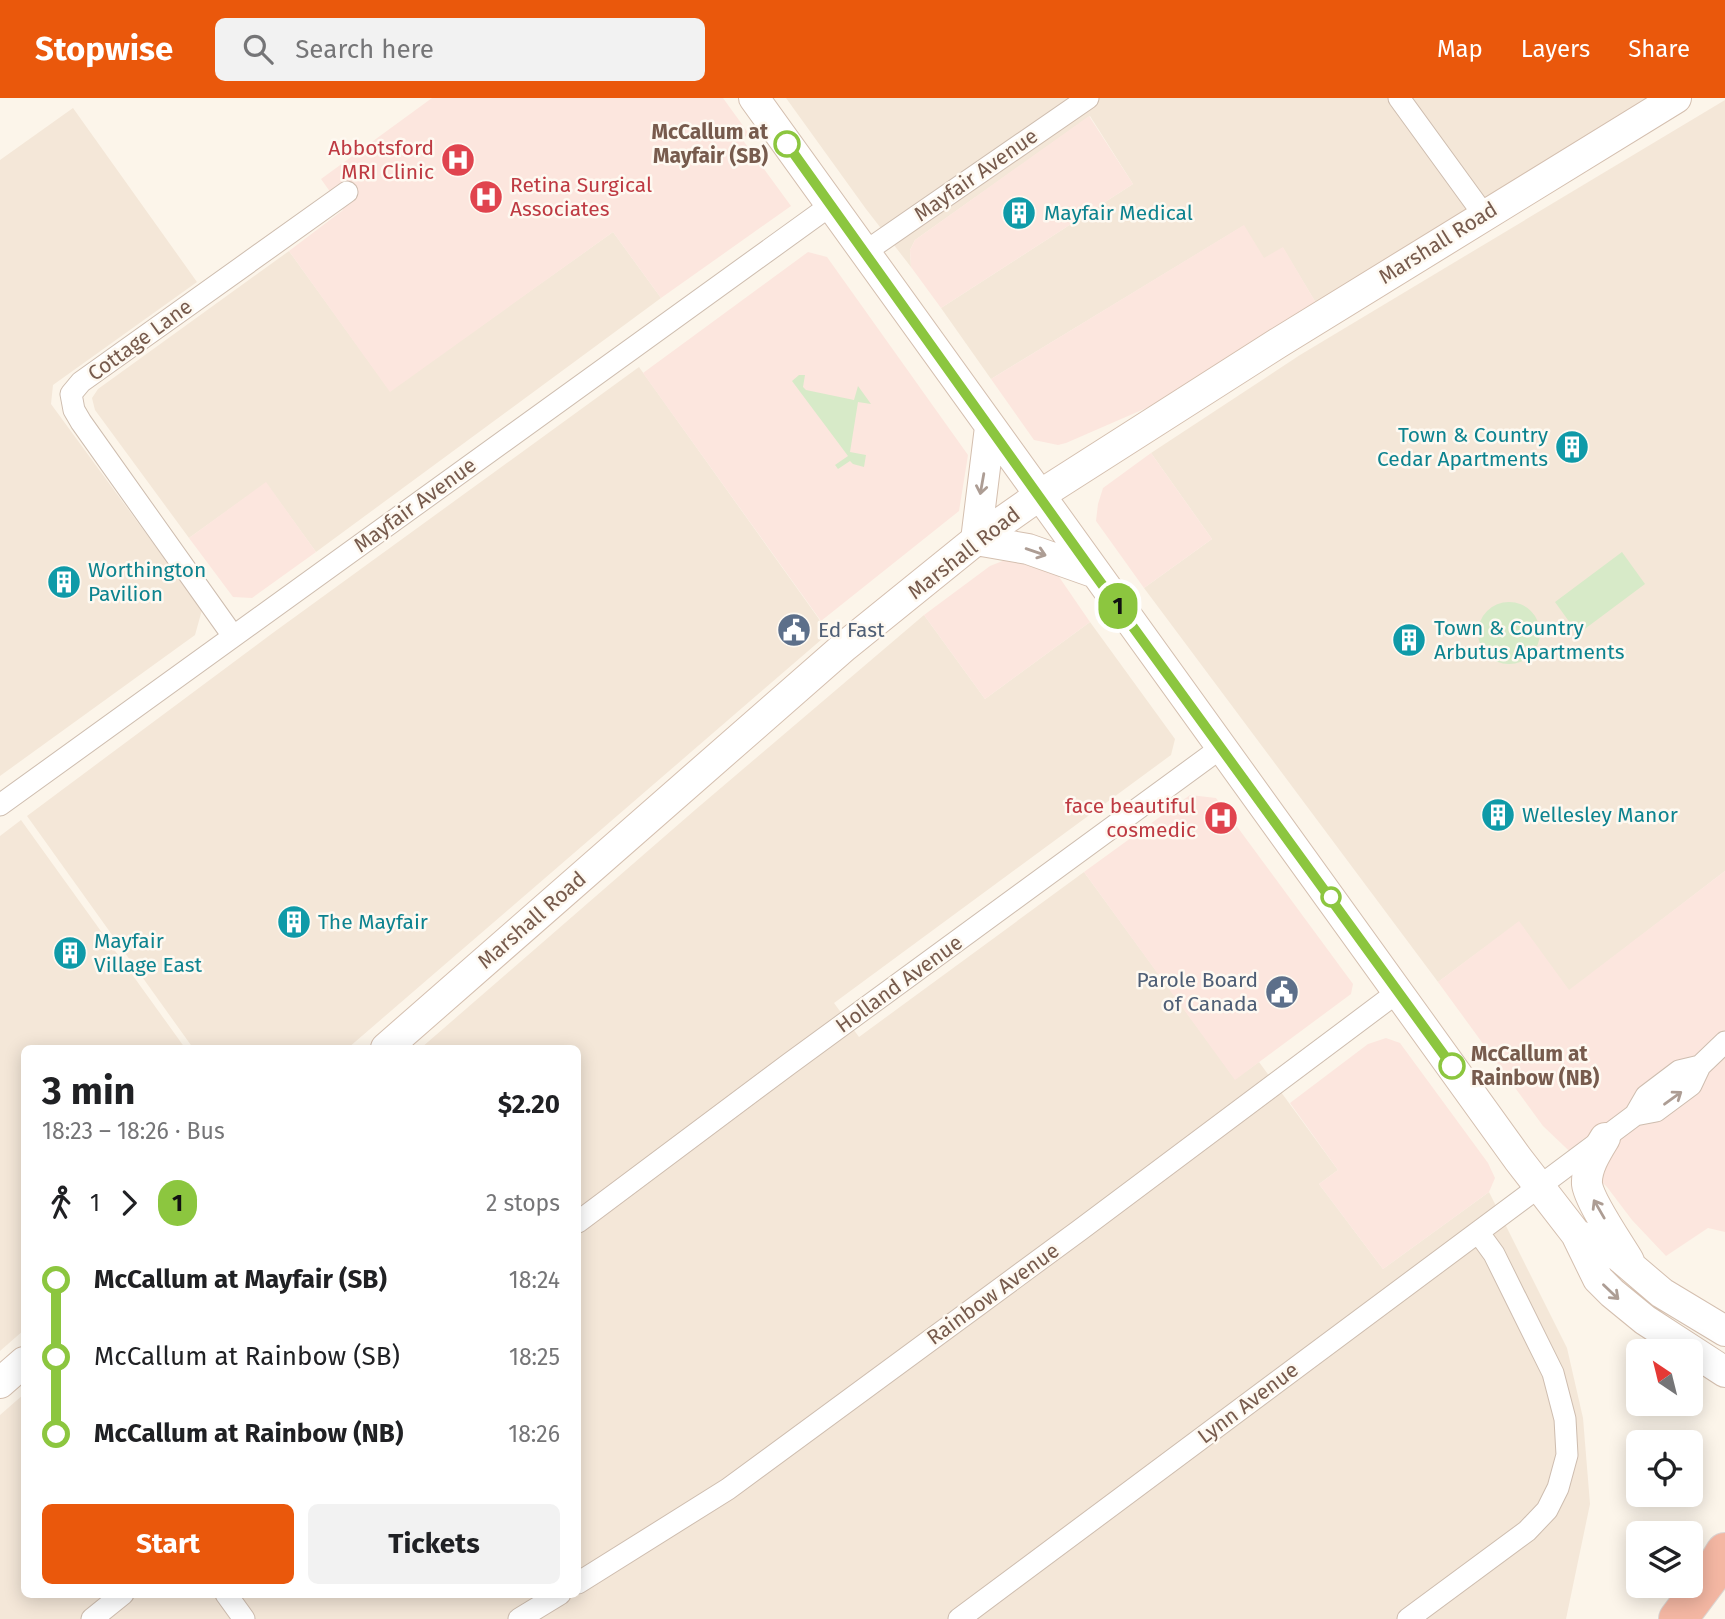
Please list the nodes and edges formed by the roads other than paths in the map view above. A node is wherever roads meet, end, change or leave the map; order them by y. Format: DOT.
graph roads {
  1 [pos="754,98"];
  2 [pos="1087,98"];
  3 [pos="1399,98"];
  4 [pos="1676,98"];
  5 [pos="346,192"];
  6 [pos="831,205"];
  7 [pos="1484,215"];
  8 [pos="865,252"];
  9 [pos="990,427"];
  10 [pos="1040,495"];
  11 [pos="976,540"];
  12 [pos="1093,572"];
  13 [pos="233,636"];
  14 [pos="1222,747"];
  15 [pos="0,806"];
  16 [pos="1399,991"];
  17 [pos="1725,1042"];
  18 [pos="389,1045"];
  19 [pos="1605,1138"];
  20 [pos="1539,1188"];
  21 [pos="581,1220"];
  22 [pos="1478,1232"];
  23 [pos="1576,1234"];
  24 [pos="1633,1268"];
  25 [pos="1725,1331"];
  26 [pos="21,1365"];
  27 [pos="1725,1372"];
  28 [pos="0,1383"];
  29 [pos="1725,1552"];
  30 [pos="581,1581"];
  31 [pos="118,1598"];
  32 [pos="229,1598"];
  33 [pos="553,1598"];
  34 [pos="92,1619"];
  35 [pos="244,1619"];
  36 [pos="519,1619"];
  37 [pos="958,1619"];
  38 [pos="1408,1619"];
  39 [pos="1678,1619"];
  1 -- 6 [label="main road"];
  2 -- 8 [label="street, Mayfair Avenue"];
  3 -- 7 [label="street"];
  4 -- 7 [label="main road, Marshall Road"];
  5 -- 13 [label="street, Cottage Lane"];
  6 -- 8 [label="main road"];
  6 -- 13 [label="street, Mayfair Avenue"];
  7 -- 10 [label="main road, Marshall Road"];
  8 -- 9 [label="main road"];
  9 -- 10 [label="main road"];
  9 -- 11 [label="main road, one-way"];
  10 -- 11 [label="main road, Marshall Road"];
  10 -- 12 [label="main road"];
  11 -- 12 [label="main road, one-way"];
  11 -- 18 [label="main road, Marshall Road"];
  12 -- 14 [label="main road"];
  13 -- 15 [label="street, Mayfair Avenue"];
  14 -- 16 [label="main road"];
  14 -- 21 [label="street, Holland Avenue"];
  16 -- 20 [label="main road"];
  16 -- 30 [label="street, Rainbow Avenue"];
  17 -- 19 [label="street, Lynn Avenue"];
  19 -- 20 [label="street, Lynn Avenue"];
  24 -- 19 [label="main road, one-way"];
  20 -- 22 [label="street, Lynn Avenue"];
  20 -- 23 [label="main road"];
  22 -- 37 [label="street, Lynn Avenue"];
  22 -- 38 [label="street"];
  23 -- 24 [label="main road"];
  23 -- 27 [label="main road, one-way"];
  24 -- 25 [label="main road"];
  26 -- 28 [label="main road"];
  29 -- 39 [label="highway"];
  31 -- 34 [label="street"];
  32 -- 35 [label="street"];
  33 -- 36 [label="street"];
}
